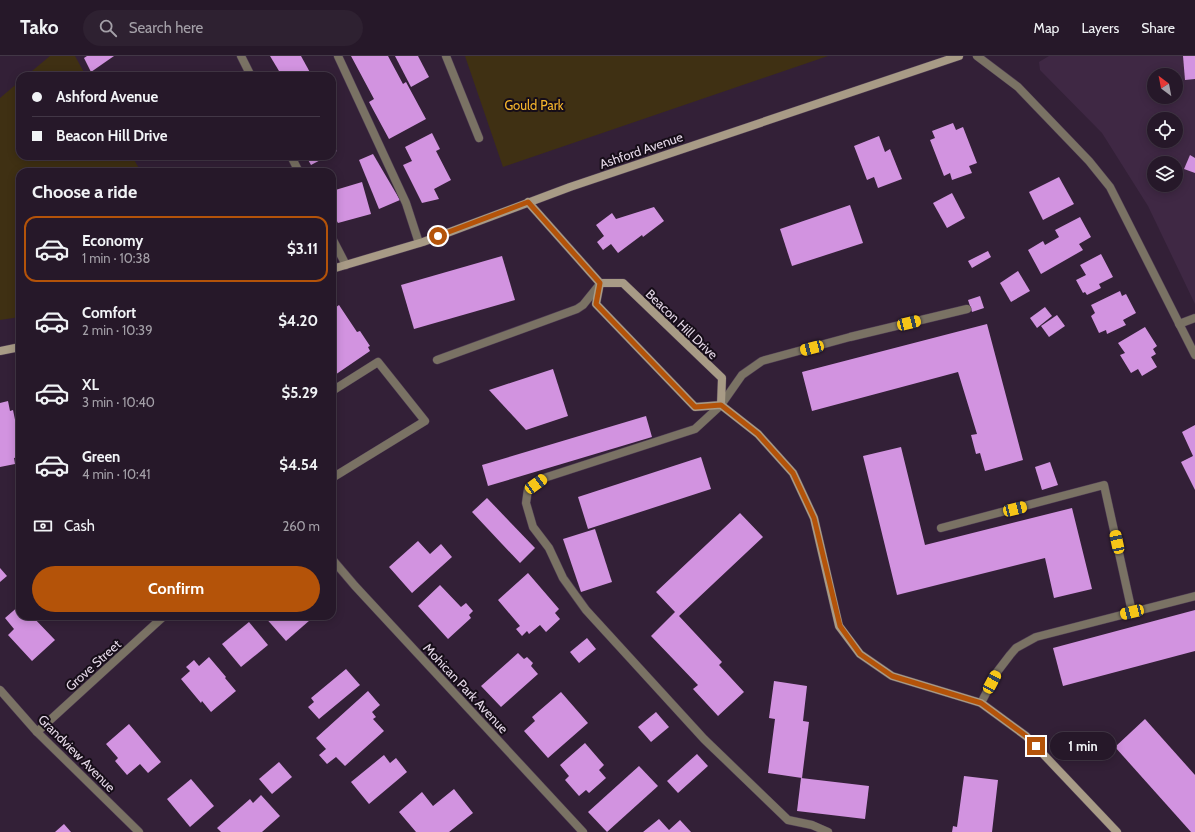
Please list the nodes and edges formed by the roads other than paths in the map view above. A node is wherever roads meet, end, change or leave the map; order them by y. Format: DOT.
graph roads {
  1 [pos="241,56"];
  2 [pos="338,56"];
  3 [pos="446,56"];
  4 [pos="959,56"];
  5 [pos="977,56"];
  6 [pos="249,72"];
  7 [pos="479,138"];
  8 [pos="528,202"];
  9 [pos="419,243"];
  10 [pos="336,246"];
  11 [pos="346,265"];
  12 [pos="336,268"];
  13 [pos="600,283"];
  14 [pos="967,309"];
  15 [pos="1195,318"];
  16 [pos="1179,324"];
  17 [pos="16,348"];
  18 [pos="0,351"];
  19 [pos="1195,355"];
  20 [pos="437,360"];
  21 [pos="336,388"];
  22 [pos="721,405"];
  23 [pos="336,476"];
  24 [pos="941,528"];
  25 [pos="336,564"];
  26 [pos="1195,596"];
  27 [pos="1132,612"];
  28 [pos="160,620"];
  29 [pos="0,690"];
  30 [pos="981,703"];
  31 [pos="37,732"];
  32 [pos="139,832"];
  33 [pos="584,832"];
  34 [pos="828,832"];
  35 [pos="1117,832"];
  1 -- 6 [label="street"];
  2 -- 9 [label="street"];
  3 -- 7 [label="street"];
  4 -- 8 [label="street, Ashford Avenue"];
  5 -- 16 [label="street"];
  8 -- 9 [label="street, Ashford Avenue"];
  8 -- 13 [label="street"];
  9 -- 11 [label="street, Ashford Avenue"];
  10 -- 11 [label="street"];
  11 -- 12 [label="street, Ashford Avenue"];
  13 -- 20 [label="street"];
  13 -- 22 [label="street, Beacon Hill Drive"];
  13 -- 22 [label="street"];
  14 -- 22 [label="street"];
  15 -- 16 [label="street"];
  16 -- 19 [label="street"];
  17 -- 18 [label="street"];
  21 -- 23 [label="street"];
  22 -- 30 [label="street"];
  22 -- 34 [label="street"];
  24 -- 27 [label="street"];
  25 -- 33 [label="street, Mohican Park Avenue"];
  26 -- 27 [label="street"];
  27 -- 30 [label="street"];
  28 -- 31 [label="street, Grove Street"];
  29 -- 31 [label="street, Grandview Avenue"];
  30 -- 35 [label="street"];
  31 -- 32 [label="street, Grandview Avenue"];
}
